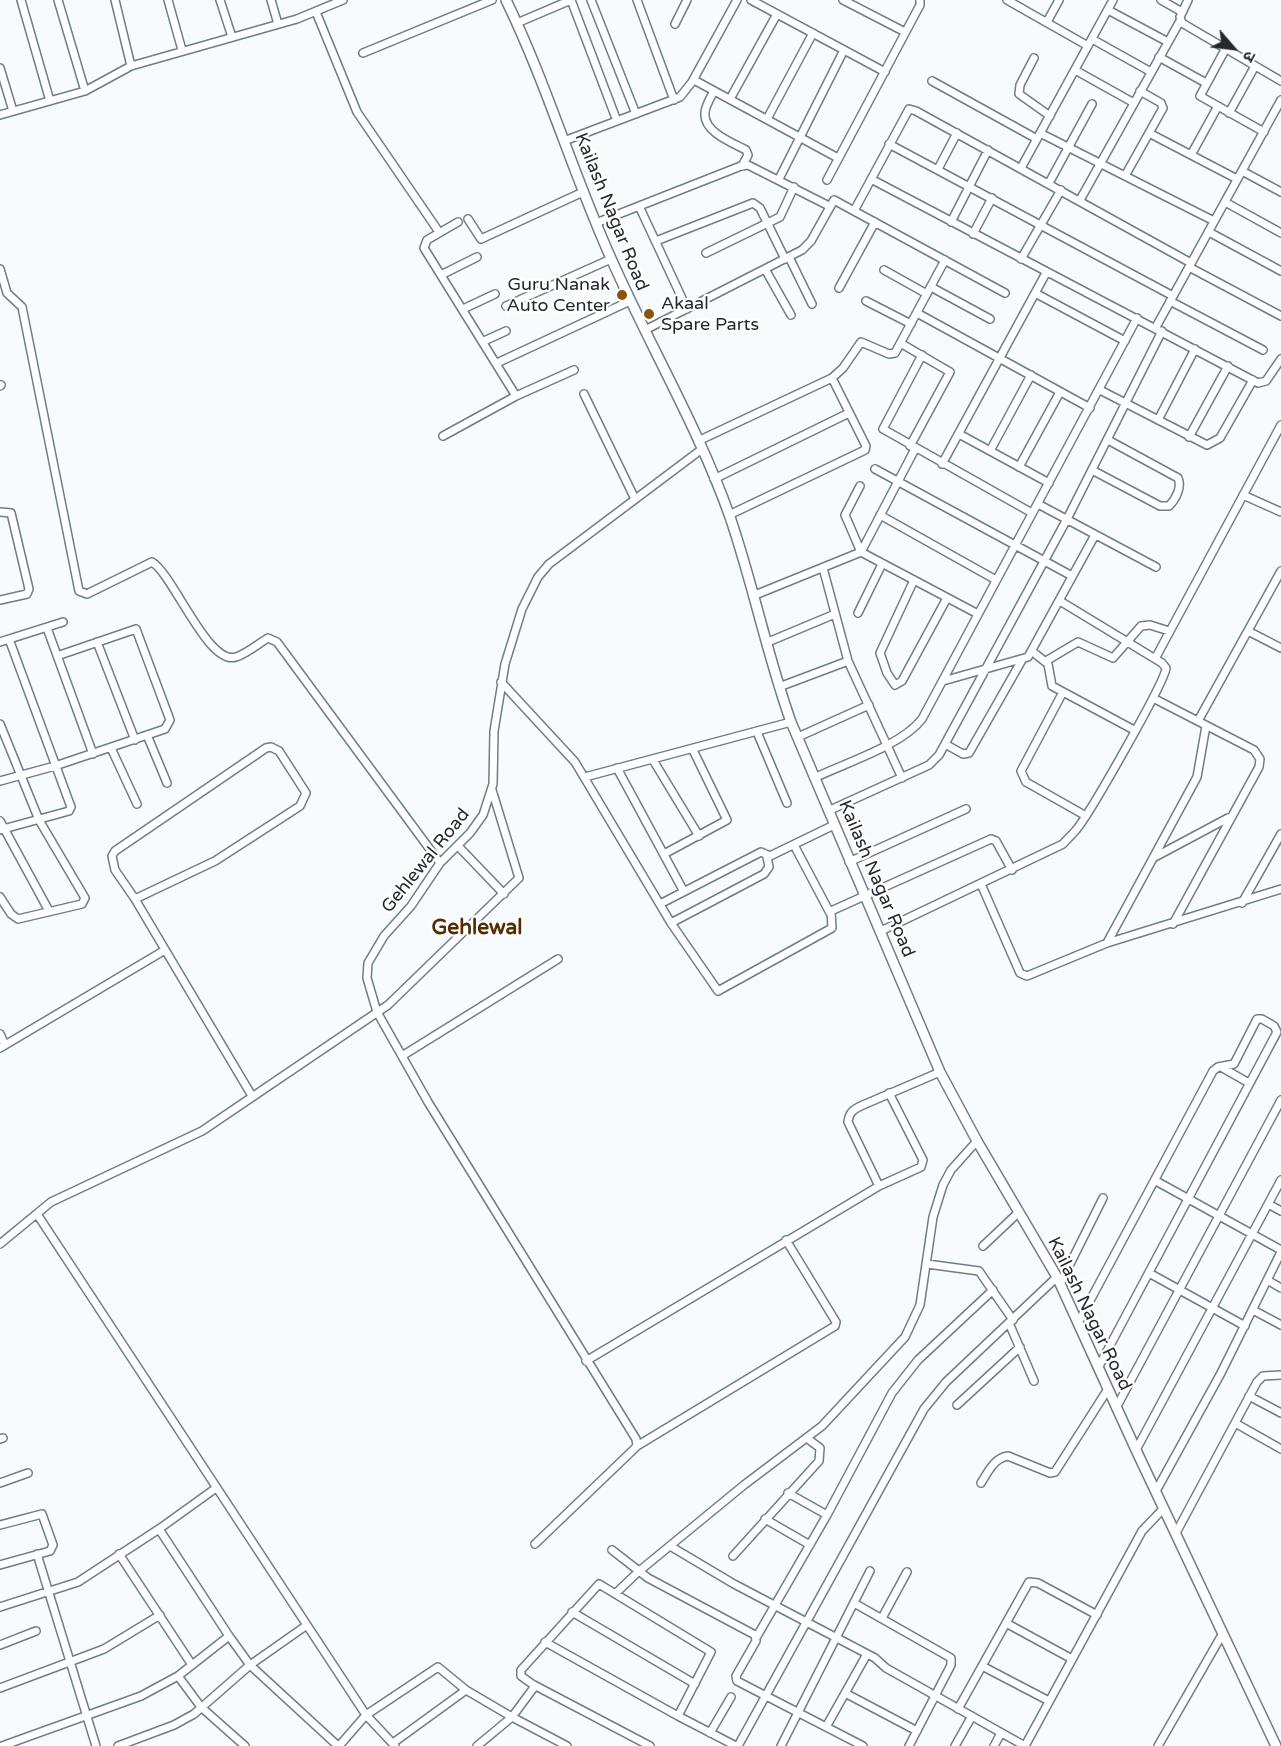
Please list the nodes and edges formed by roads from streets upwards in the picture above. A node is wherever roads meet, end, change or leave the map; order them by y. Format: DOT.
graph roads {
  1 [pos="21,0"];
  2 [pos="58,0"];
  3 [pos="115,0"];
  4 [pos="168,0"];
  5 [pos="220,0"];
  6 [pos="271,0"];
  7 [pos="343,0"];
  8 [pos="492,0"];
  9 [pos="506,0"];
  10 [pos="571,0"];
  11 [pos="591,0"];
  12 [pos="637,0"];
  13 [pos="687,0"];
  14 [pos="737,0"];
  15 [pos="751,0"];
  16 [pos="843,0"];
  17 [pos="920,0"];
  18 [pos="1007,0"];
  19 [pos="1059,0"];
  20 [pos="1113,0"];
  21 [pos="1161,0"];
  22 [pos="1188,0"];
  23 [pos="1108,9"];
  24 [pos="316,12"];
  25 [pos="1182,12"];
  26 [pos="777,14"];
  27 [pos="1180,21"];
  28 [pos="1047,22"];
  29 [pos="517,23"];
  30 [pos="278,24"];
  31 [pos="675,24"];
  32 [pos="905,32"];
  33 [pos="813,33"];
  34 [pos="232,37"];
  35 [pos="1168,42"];
  36 [pos="1090,43"];
  37 [pos="1226,48"];
  38 [pos="182,50"];
  39 [pos="844,50"];
  40 [pos="363,53"];
  41 [pos="1159,57"];
  42 [pos="1034,58"];
  43 [pos="131,66"];
  44 [pos="1255,66"];
  45 [pos="0,68"];
  46 [pos="1075,70"];
  47 [pos="885,72"];
  48 [pos="1151,72"];
  49 [pos="694,80"];
  50 [pos="932,81"];
  51 [pos="1281,81"];
  52 [pos="1206,83"];
  53 [pos="85,91"];
  54 [pos="714,91"];
  55 [pos="1140,92"];
  56 [pos="730,99"];
  57 [pos="674,100"];
  58 [pos="1281,100"];
  59 [pos="50,101"];
  60 [pos="1134,103"];
  61 [pos="1092,104"];
  62 [pos="1218,106"];
  63 [pos="13,111"];
  64 [pos="1229,113"];
  65 [pos="636,114"];
  66 [pos="0,115"];
  67 [pos="1050,116"];
  68 [pos="768,119"];
  69 [pos="617,121"];
  70 [pos="1264,132"];
  71 [pos="1149,133"];
  72 [pos="957,134"];
  73 [pos="1039,136"];
  74 [pos="799,137"];
  75 [pos="564,141"];
  76 [pos="889,144"];
  77 [pos="1068,147"];
  78 [pos="987,150"];
  79 [pos="1191,155"];
  80 [pos="838,158"];
  81 [pos="1100,164"];
  82 [pos="742,166"];
  83 [pos="1021,168"];
  84 [pos="938,170"];
  85 [pos="1242,171"];
  86 [pos="1125,176"];
  87 [pos="778,179"];
  88 [pos="871,179"];
  89 [pos="1237,179"];
  90 [pos="827,180"];
  91 [pos="1048,183"];
  92 [pos="970,186"];
  93 [pos="794,187"];
  94 [pos="1061,190"];
  95 [pos="583,192"];
  96 [pos="1281,192"];
  97 [pos="992,198"];
  98 [pos="1080,200"];
  99 [pos="1225,202"];
  100 [pos="639,206"];
  101 [pos="829,206"];
  102 [pos="854,211"];
  103 [pos="468,219"];
  104 [pos="1214,221"];
  105 [pos="458,222"];
  106 [pos="875,222"];
  107 [pos="951,222"];
  108 [pos="596,223"];
  109 [pos="767,224"];
  110 [pos="1041,224"];
  111 [pos="439,232"];
  112 [pos="1209,232"];
  113 [pos="1281,233"];
  114 [pos="974,234"];
  115 [pos="656,242"];
  116 [pos="706,253"];
  117 [pos="477,257"];
  118 [pos="787,258"];
  119 [pos="611,259"];
  120 [pos="945,260"];
  121 [pos="1021,260"];
  122 [pos="1190,265"];
  123 [pos="0,269"];
  124 [pos="765,269"];
  125 [pos="884,270"];
  126 [pos="1281,271"];
  127 [pos="1046,273"];
  128 [pos="442,274"];
  129 [pos="839,288"];
  130 [pos="929,290"];
  131 [pos="1005,293"];
  132 [pos="1035,293"];
  133 [pos="495,294"];
  134 [pos="1171,299"];
  135 [pos="630,301"];
  136 [pos="866,301"];
  137 [pos="812,304"];
  138 [pos="506,306"];
  139 [pos="463,309"];
  140 [pos="687,309"];
  141 [pos="917,313"];
  142 [pos="791,315"];
  143 [pos="1281,316"];
  144 [pos="1137,318"];
  145 [pos="990,319"];
  146 [pos="911,324"];
  147 [pos="1159,329"];
  148 [pos="645,330"];
  149 [pos="506,331"];
  150 [pos="484,341"];
  151 [pos="1125,341"];
  152 [pos="902,344"];
  153 [pos="1195,349"];
  154 [pos="1263,350"];
  155 [pos="922,355"];
  156 [pos="1281,358"];
  157 [pos="999,359"];
  158 [pos="497,363"];
  159 [pos="1228,366"];
  160 [pos="574,370"];
  161 [pos="1030,375"];
  162 [pos="832,378"];
  163 [pos="1253,380"];
  164 [pos="1100,390"];
  165 [pos="1060,392"];
  166 [pos="585,394"];
  167 [pos="516,396"];
  168 [pos="1126,403"];
  169 [pos="1090,408"];
  170 [pos="849,413"];
  171 [pos="1158,420"];
  172 [pos="1281,425"];
  173 [pos="959,434"];
  174 [pos="443,436"];
  175 [pos="1189,437"];
  176 [pos="1108,440"];
  177 [pos="700,445"];
  178 [pos="912,447"];
  179 [pos="990,451"];
  180 [pos="942,464"];
  181 [pos="1019,467"];
  182 [pos="875,469"];
  183 [pos="1092,470"];
  184 [pos="714,479"];
  185 [pos="898,482"];
  186 [pos="1049,483"];
  187 [pos="860,486"];
  188 [pos="1243,495"];
  189 [pos="635,499"];
  190 [pos="1038,504"];
  191 [pos="0,512"];
  192 [pos="1281,512"];
  193 [pos="1032,513"];
  194 [pos="729,515"];
  195 [pos="880,515"];
  196 [pos="1067,519"];
  197 [pos="1095,535"];
  198 [pos="1015,545"];
  199 [pos="861,552"];
  200 [pos="1044,561"];
  201 [pos="882,564"];
  202 [pos="1156,567"];
  203 [pos="823,568"];
  204 [pos="1281,571"];
  205 [pos="1072,576"];
  206 [pos="914,580"];
  207 [pos="996,580"];
  208 [pos="755,595"];
  209 [pos="947,598"];
  210 [pos="0,600"];
  211 [pos="1060,601"];
  212 [pos="858,613"];
  213 [pos="835,614"];
  214 [pos="978,614"];
  215 [pos="63,622"];
  216 [pos="47,628"];
  217 [pos="1248,631"];
  218 [pos="1169,632"];
  219 [pos="9,639"];
  220 [pos="1128,641"];
  221 [pos="0,642"];
  222 [pos="97,642"];
  223 [pos="768,642"];
  224 [pos="1281,648"];
  225 [pos="1033,652"];
  226 [pos="57,656"];
  227 [pos="1156,657"];
  228 [pos="1022,660"];
  229 [pos="848,661"];
  230 [pos="1046,661"];
  231 [pos="988,667"];
  232 [pos="943,681"];
  233 [pos="501,682"];
  234 [pos="779,687"];
  235 [pos="1063,692"];
  236 [pos="1153,698"];
  237 [pos="869,705"];
  238 [pos="1198,721"];
  239 [pos="791,722"];
  240 [pos="0,724"];
  241 [pos="1206,726"];
  242 [pos="1134,730"];
  243 [pos="757,732"];
  244 [pos="147,735"];
  245 [pos="798,736"];
  246 [pos="135,740"];
  247 [pos="945,744"];
  248 [pos="887,745"];
  249 [pos="111,748"];
  250 [pos="693,750"];
  251 [pos="93,754"];
  252 [pos="653,760"];
  253 [pos="55,766"];
  254 [pos="617,768"];
  255 [pos="21,776"];
  256 [pos="585,777"];
  257 [pos="814,778"];
  258 [pos="902,778"];
  259 [pos="0,781"];
  260 [pos="167,783"];
  261 [pos="492,789"];
  262 [pos="787,803"];
  263 [pos="137,804"];
  264 [pos="966,809"];
  265 [pos="828,811"];
  266 [pos="1086,816"];
  267 [pos="1231,817"];
  268 [pos="0,820"];
  269 [pos="39,820"];
  270 [pos="834,825"];
  271 [pos="2,829"];
  272 [pos="1281,834"];
  273 [pos="699,836"];
  274 [pos="794,844"];
  275 [pos="458,846"];
  276 [pos="664,854"];
  277 [pos="767,857"];
  278 [pos="1152,859"];
  279 [pos="849,862"];
  280 [pos="440,863"];
  281 [pos="1012,870"];
  282 [pos="981,884"];
  283 [pos="1281,889"];
  284 [pos="683,890"];
  285 [pos="504,894"];
  286 [pos="865,894"];
  287 [pos="0,897"];
  288 [pos="135,899"];
  289 [pos="1242,903"];
  290 [pos="660,904"];
  291 [pos="49,911"];
  292 [pos="830,913"];
  293 [pos="671,923"];
  294 [pos="1173,924"];
  295 [pos="881,931"];
  296 [pos="1107,943"];
  297 [pos="165,950"];
  298 [pos="558,959"];
  299 [pos="377,1012"];
  300 [pos="0,1034"];
  301 [pos="3,1047"];
  302 [pos="402,1056"];
  303 [pos="1221,1067"];
  304 [pos="940,1072"];
  305 [pos="1250,1083"];
  306 [pos="889,1093"];
  307 [pos="252,1096"];
  308 [pos="1281,1100"];
  309 [pos="977,1141"];
  310 [pos="1281,1180"];
  311 [pos="1156,1181"];
  312 [pos="879,1186"];
  313 [pos="1103,1198"];
  314 [pos="1187,1199"];
  315 [pos="1268,1204"];
  316 [pos="1281,1211"];
  317 [pos="1019,1212"];
  318 [pos="37,1214"];
  319 [pos="1219,1216"];
  320 [pos="1252,1234"];
  321 [pos="786,1240"];
  322 [pos="0,1244"];
  323 [pos="983,1246"];
  324 [pos="1281,1251"];
  325 [pos="927,1264"];
  326 [pos="1149,1273"];
  327 [pos="1058,1280"];
  328 [pos="1267,1280"];
  329 [pos="1281,1288"];
  330 [pos="993,1290"];
  331 [pos="1180,1290"];
  332 [pos="1213,1307"];
  333 [pos="1253,1310"];
  334 [pos="1011,1321"];
  335 [pos="1078,1323"];
  336 [pos="1281,1325"];
  337 [pos="1245,1326"];
  338 [pos="1020,1347"];
  339 [pos="586,1360"];
  340 [pos="1098,1368"];
  341 [pos="1281,1375"];
  342 [pos="1034,1381"];
  343 [pos="1108,1389"];
  344 [pos="1249,1395"];
  345 [pos="957,1405"];
  346 [pos="1116,1408"];
  347 [pos="1281,1413"];
  348 [pos="1235,1423"];
  349 [pos="808,1439"];
  350 [pos="637,1446"];
  351 [pos="1281,1449"];
  352 [pos="1136,1450"];
  353 [pos="28,1473"];
  354 [pos="0,1483"];
  355 [pos="981,1483"];
  356 [pos="216,1488"];
  357 [pos="1156,1491"];
  358 [pos="788,1493"];
  359 [pos="1164,1508"];
  360 [pos="827,1515"];
  361 [pos="765,1520"];
  362 [pos="0,1525"];
  363 [pos="159,1529"];
  364 [pos="1176,1533"];
  365 [pos="535,1544"];
  366 [pos="810,1545"];
  367 [pos="670,1546"];
  368 [pos="612,1550"];
  369 [pos="37,1554"];
  370 [pos="119,1554"];
  371 [pos="733,1556"];
  372 [pos="0,1564"];
  373 [pos="870,1571"];
  374 [pos="638,1572"];
  375 [pos="907,1572"];
  376 [pos="49,1593"];
  377 [pos="616,1593"];
  378 [pos="854,1603"];
  379 [pos="776,1605"];
  380 [pos="0,1607"];
  381 [pos="572,1612"];
  382 [pos="160,1615"];
  383 [pos="1097,1615"];
  384 [pos="882,1618"];
  385 [pos="806,1621"];
  386 [pos="1005,1623"];
  387 [pos="307,1625"];
  388 [pos="36,1631"];
  389 [pos="1223,1633"];
  390 [pos="229,1636"];
  391 [pos="836,1637"];
  392 [pos="756,1638"];
  393 [pos="544,1642"];
  394 [pos="0,1645"];
  395 [pos="867,1654"];
  396 [pos="1072,1659"];
  397 [pos="69,1664"];
  398 [pos="192,1665"];
  399 [pos="250,1665"];
  400 [pos="982,1666"];
  401 [pos="178,1676"];
  402 [pos="695,1684"];
  403 [pos="534,1685"];
  404 [pos="0,1688"];
  405 [pos="466,1690"];
  406 [pos="845,1693"];
  407 [pos="765,1695"];
  408 [pos="936,1696"];
  409 [pos="731,1697"];
  410 [pos="1049,1701"];
  411 [pos="201,1707"];
  412 [pos="958,1709"];
  413 [pos="798,1712"];
  414 [pos="86,1714"];
  415 [pos="366,1715"];
  416 [pos="678,1716"];
  417 [pos="972,1716"];
  418 [pos="512,1717"];
  419 [pos="826,1726"];
  420 [pos="917,1731"];
  421 [pos="710,1733"];
  422 [pos="1001,1733"];
  423 [pos="1281,1740"];
  424 [pos="394,1745"];
  425 [pos="2,1746"];
  426 [pos="96,1746"];
  427 [pos="118,1746"];
  428 [pos="245,1746"];
  429 [pos="338,1746"];
  430 [pos="477,1746"];
  431 [pos="567,1746"];
  432 [pos="650,1746"];
  433 [pos="737,1746"];
  434 [pos="782,1746"];
  435 [pos="863,1746"];
  436 [pos="909,1746"];
  437 [pos="955,1746"];
  438 [pos="994,1746"];
  439 [pos="1025,1746"];
  440 [pos="1158,1746"];
  441 [pos="1277,1746"];
  1 -- 59 [label="street"];
  2 -- 53 [label="street"];
  3 -- 43 [label="street"];
  4 -- 38 [label="street"];
  5 -- 34 [label="street"];
  6 -- 30 [label="street"];
  7 -- 24 [label="street"];
  8 -- 40 [label="street"];
  9 -- 29 [label="street, Kailash Nagar Road"];
  10 -- 29 [label="street"];
  10 -- 69 [label="street"];
  11 -- 65 [label="street"];
  12 -- 57 [label="street"];
  13 -- 31 [label="street"];
  14 -- 49 [label="street"];
  15 -- 26 [label="street"];
  16 -- 32 [label="street"];
  17 -- 32 [label="street"];
  18 -- 28 [label="street"];
  19 -- 28 [label="street"];
  20 -- 23 [label="street"];
  21 -- 25 [label="street"];
  22 -- 25 [label="street"];
  23 -- 35 [label="street"];
  23 -- 36 [label="street"];
  24 -- 30 [label="street"];
  24 -- 111 [label="street"];
  25 -- 27 [label="street"];
  26 -- 33 [label="street"];
  26 -- 56 [label="street"];
  27 -- 35 [label="street"];
  27 -- 37 [label="street"];
  28 -- 36 [label="street"];
  29 -- 75 [label="street, Kailash Nagar Road"];
  30 -- 34 [label="street"];
  32 -- 47 [label="street"];
  33 -- 39 [label="street"];
  33 -- 68 [label="street"];
  34 -- 38 [label="street"];
  35 -- 41 [label="street"];
  36 -- 46 [label="street"];
  36 -- 48 [label="street"];
  37 -- 44 [label="street"];
  37 -- 52 [label="street"];
  38 -- 43 [label="street"];
  39 -- 47 [label="street"];
  39 -- 74 [label="street"];
  41 -- 48 [label="street"];
  41 -- 52 [label="street"];
  42 -- 67 [label="street"];
  43 -- 53 [label="street"];
  44 -- 51 [label="street"];
  44 -- 64 [label="street"];
  45 -- 63 [label="street"];
  46 -- 60 [label="street"];
  46 -- 67 [label="street"];
  47 -- 80 [label="street"];
  48 -- 55 [label="street"];
  49 -- 54 [label="street"];
  49 -- 57 [label="street"];
  50 -- 73 [label="street"];
  52 -- 62 [label="street"];
  53 -- 59 [label="street"];
  54 -- 56 [label="street"];
  54 -- 82 [label="street"];
  55 -- 60 [label="street"];
  55 -- 71 [label="street"];
  56 -- 68 [label="street"];
  57 -- 65 [label="street"];
  58 -- 70 [label="street"];
  59 -- 63 [label="street"];
  60 -- 81 [label="street"];
  61 -- 77 [label="street"];
  62 -- 64 [label="street"];
  62 -- 79 [label="street"];
  63 -- 66 [label="street"];
  64 -- 70 [label="street"];
  65 -- 69 [label="street"];
  67 -- 73 [label="street"];
  68 -- 74 [label="street"];
  69 -- 75 [label="street"];
  70 -- 85 [label="street"];
  71 -- 79 [label="street"];
  71 -- 86 [label="street"];
  72 -- 76 [label="street"];
  72 -- 78 [label="street"];
  72 -- 84 [label="street"];
  73 -- 77 [label="street"];
  73 -- 83 [label="street"];
  74 -- 80 [label="street"];
  74 -- 87 [label="street"];
  75 -- 95 [label="street, Kailash Nagar Road"];
  76 -- 84 [label="street"];
  76 -- 88 [label="street"];
  77 -- 81 [label="street"];
  77 -- 91 [label="street"];
  78 -- 83 [label="street"];
  78 -- 92 [label="street"];
  79 -- 89 [label="street"];
  80 -- 90 [label="street"];
  81 -- 86 [label="street"];
  81 -- 98 [label="street"];
  82 -- 87 [label="street"];
  82 -- 100 [label="street"];
  83 -- 91 [label="street"];
  84 -- 92 [label="street"];
  85 -- 89 [label="street"];
  85 -- 96 [label="street"];
  86 -- 104 [label="street"];
  87 -- 93 [label="street"];
  88 -- 102 [label="street"];
  88 -- 107 [label="street"];
  89 -- 99 [label="street"];
  91 -- 94 [label="street"];
  92 -- 97 [label="street"];
  92 -- 107 [label="street"];
  93 -- 101 [label="street"];
  93 -- 109 [label="street"];
  94 -- 98 [label="street"];
  94 -- 110 [label="street"];
  95 -- 103 [label="street"];
  95 -- 108 [label="street, Kailash Nagar Road"];
  97 -- 110 [label="street"];
  97 -- 114 [label="street"];
  98 -- 122 [label="street"];
  99 -- 104 [label="street"];
  99 -- 113 [label="street"];
  100 -- 108 [label="street"];
  100 -- 115 [label="street"];
  101 -- 102 [label="street"];
  101 -- 118 [label="street"];
  102 -- 106 [label="street"];
  104 -- 112 [label="street"];
  105 -- 111 [label="street"];
  106 -- 120 [label="street"];
  106 -- 129 [label="street"];
  107 -- 114 [label="street"];
  108 -- 119 [label="street, Kailash Nagar Road"];
  109 -- 115 [label="street"];
  109 -- 116 [label="street"];
  109 -- 118 [label="street"];
  110 -- 121 [label="street"];
  110 -- 134 [label="street"];
  111 -- 128 [label="street"];
  112 -- 122 [label="street"];
  112 -- 126 [label="street"];
  114 -- 121 [label="street"];
  115 -- 140 [label="street"];
  117 -- 128 [label="street"];
  118 -- 124 [label="street"];
  118 -- 137 [label="street"];
  119 -- 135 [label="street, Kailash Nagar Road"];
  119 -- 138 [label="street"];
  120 -- 130 [label="street"];
  120 -- 131 [label="street"];
  121 -- 127 [label="street"];
  122 -- 134 [label="street"];
  122 -- 143 [label="street"];
  123 -- 280 [label="street"];
  124 -- 140 [label="street"];
  124 -- 142 [label="street"];
  125 -- 130 [label="street"];
  127 -- 132 [label="street"];
  127 -- 144 [label="street"];
  128 -- 139 [label="street"];
  130 -- 141 [label="street"];
  130 -- 145 [label="street"];
  132 -- 151 [label="street"];
  132 -- 157 [label="street"];
  133 -- 139 [label="street"];
  134 -- 147 [label="street"];
  134 -- 154 [label="street"];
  135 -- 148 [label="street, Kailash Nagar Road"];
  135 -- 158 [label="street"];
  136 -- 146 [label="street"];
  139 -- 150 [label="street"];
  140 -- 148 [label="street"];
  141 -- 146 [label="street"];
  141 -- 157 [label="street"];
  144 -- 147 [label="street"];
  144 -- 151 [label="street"];
  146 -- 152 [label="street"];
  147 -- 153 [label="street"];
  147 -- 168 [label="street"];
  148 -- 177 [label="street, Kailash Nagar Road"];
  149 -- 150 [label="street"];
  150 -- 158 [label="street"];
  151 -- 164 [label="street"];
  152 -- 155 [label="street"];
  152 -- 162 [label="street"];
  153 -- 159 [label="street"];
  153 -- 171 [label="street"];
  155 -- 178 [label="street"];
  155 -- 178 [label="street"];
  156 -- 163 [label="street"];
  157 -- 161 [label="street"];
  157 -- 173 [label="street"];
  158 -- 167 [label="street"];
  159 -- 163 [label="street"];
  159 -- 175 [label="street"];
  160 -- 167 [label="street"];
  161 -- 165 [label="street"];
  161 -- 179 [label="street"];
  162 -- 170 [label="street"];
  162 -- 177 [label="street, Gehlewal Road"];
  163 -- 175 [label="street"];
  164 -- 168 [label="street"];
  164 -- 169 [label="street"];
  165 -- 169 [label="street"];
  165 -- 181 [label="street"];
  166 -- 189 [label="street"];
  167 -- 174 [label="street"];
  168 -- 171 [label="street"];
  168 -- 176 [label="street"];
  169 -- 186 [label="street"];
  170 -- 184 [label="street"];
  170 -- 194 [label="street"];
  171 -- 175 [label="street"];
  172 -- 188 [label="street"];
  173 -- 179 [label="street"];
  173 -- 180 [label="street"];
  176 -- 183 [label="street"];
  176 -- 183 [label="street"];
  177 -- 184 [label="street, Kailash Nagar Road"];
  177 -- 189 [label="street, Gehlewal Road"];
  178 -- 180 [label="street"];
  178 -- 185 [label="street"];
  179 -- 181 [label="street"];
  180 -- 193 [label="street"];
  181 -- 186 [label="street"];
  182 -- 185 [label="street"];
  183 -- 196 [label="street"];
  184 -- 194 [label="street, Kailash Nagar Road"];
  185 -- 195 [label="street"];
  185 -- 198 [label="street"];
  186 -- 190 [label="street"];
  187 -- 199 [label="street"];
  188 -- 192 [label="street"];
  188 -- 218 [label="street"];
  189 -- 233 [label="street, Gehlewal Road"];
  190 -- 193 [label="street"];
  190 -- 196 [label="street"];
  191 -- 210 [label="street"];
  193 -- 198 [label="street"];
  194 -- 208 [label="street, Kailash Nagar Road"];
  195 -- 199 [label="street"];
  195 -- 207 [label="street"];
  196 -- 197 [label="street"];
  196 -- 200 [label="street"];
  197 -- 202 [label="street"];
  197 -- 205 [label="street"];
  198 -- 200 [label="street"];
  198 -- 207 [label="street"];
  199 -- 201 [label="street"];
  199 -- 203 [label="street"];
  200 -- 205 [label="street"];
  200 -- 231 [label="street"];
  201 -- 206 [label="street"];
  201 -- 212 [label="street"];
  203 -- 208 [label="street"];
  203 -- 213 [label="street"];
  204 -- 217 [label="street"];
  205 -- 211 [label="street"];
  206 -- 209 [label="street"];
  206 -- 209 [label="street"];
  207 -- 214 [label="street"];
  208 -- 223 [label="street, Kailash Nagar Road"];
  209 -- 214 [label="street"];
  211 -- 220 [label="street"];
  211 -- 225 [label="street"];
  213 -- 223 [label="street"];
  213 -- 229 [label="street"];
  214 -- 232 [label="street"];
  215 -- 216 [label="street"];
  216 -- 219 [label="street"];
  216 -- 226 [label="street"];
  217 -- 224 [label="street"];
  217 -- 238 [label="street"];
  218 -- 220 [label="street"];
  218 -- 227 [label="street"];
  219 -- 221 [label="street"];
  219 -- 253 [label="street"];
  220 -- 227 [label="street"];
  220 -- 230 [label="street"];
  222 -- 226 [label="street"];
  222 -- 244 [label="street"];
  222 -- 246 [label="street"];
  223 -- 234 [label="street, Kailash Nagar Road"];
  225 -- 228 [label="street"];
  225 -- 230 [label="street"];
  226 -- 251 [label="street"];
  227 -- 236 [label="street"];
  228 -- 231 [label="street"];
  228 -- 247 [label="street"];
  229 -- 234 [label="street"];
  229 -- 237 [label="street"];
  230 -- 235 [label="street"];
  231 -- 232 [label="street"];
  231 -- 247 [label="street"];
  232 -- 248 [label="street"];
  233 -- 256 [label="street"];
  233 -- 261 [label="street, Gehlewal Road"];
  234 -- 239 [label="street, Kailash Nagar Road"];
  235 -- 242 [label="street"];
  235 -- 266 [label="street"];
  236 -- 238 [label="street"];
  236 -- 242 [label="street"];
  237 -- 245 [label="street"];
  237 -- 248 [label="street"];
  238 -- 241 [label="street"];
  239 -- 243 [label="street"];
  239 -- 245 [label="street, Kailash Nagar Road"];
  240 -- 255 [label="street"];
  241 -- 267 [label="street"];
  241 -- 278 [label="street"];
  242 -- 266 [label="street"];
  243 -- 250 [label="street"];
  243 -- 262 [label="street"];
  244 -- 246 [label="street"];
  244 -- 260 [label="street"];
  245 -- 257 [label="street, Kailash Nagar Road"];
  246 -- 249 [label="street"];
  247 -- 258 [label="street"];
  248 -- 257 [label="street"];
  248 -- 258 [label="street"];
  249 -- 251 [label="street"];
  249 -- 263 [label="street"];
  250 -- 252 [label="street"];
  250 -- 273 [label="street"];
  251 -- 253 [label="street"];
  252 -- 254 [label="street"];
  252 -- 273 [label="street"];
  253 -- 255 [label="street"];
  253 -- 269 [label="street"];
  254 -- 256 [label="street"];
  254 -- 276 [label="street"];
  255 -- 259 [label="street"];
  255 -- 269 [label="street"];
  256 -- 290 [label="street"];
  257 -- 265 [label="street, Kailash Nagar Road"];
  258 -- 265 [label="street"];
  261 -- 275 [label="street, Gehlewal Road"];
  261 -- 285 [label="street"];
  264 -- 279 [label="street"];
  265 -- 270 [label="street, Kailash Nagar Road"];
  266 -- 281 [label="street"];
  267 -- 278 [label="street"];
  267 -- 294 [label="street"];
  268 -- 271 [label="street"];
  269 -- 271 [label="street"];
  269 -- 291 [label="street"];
  270 -- 274 [label="street"];
  270 -- 279 [label="street, Kailash Nagar Road"];
  271 -- 291 [label="street"];
  272 -- 289 [label="street"];
  273 -- 276 [label="street"];
  274 -- 277 [label="street"];
  274 -- 292 [label="street"];
  275 -- 280 [label="street, Gehlewal Road"];
  275 -- 285 [label="street"];
  276 -- 284 [label="street"];
  277 -- 284 [label="street"];
  277 -- 293 [label="street"];
  278 -- 296 [label="street"];
  279 -- 286 [label="street, Kailash Nagar Road"];
  280 -- 299 [label="street, Gehlewal Road"];
  281 -- 282 [label="street"];
  281 -- 286 [label="street"];
  282 -- 295 [label="street"];
  282 -- 296 [label="street"];
  283 -- 289 [label="street"];
  284 -- 290 [label="street"];
  285 -- 299 [label="street"];
  286 -- 292 [label="street"];
  286 -- 295 [label="street, Kailash Nagar Road"];
  287 -- 291 [label="street"];
  288 -- 288 [label="street"];
  288 -- 297 [label="street"];
  289 -- 294 [label="street"];
  290 -- 293 [label="street"];
  292 -- 293 [label="street"];
  294 -- 296 [label="street"];
  295 -- 304 [label="street, Kailash Nagar Road"];
  297 -- 301 [label="street"];
  297 -- 307 [label="street"];
  298 -- 302 [label="street"];
  299 -- 302 [label="street, Gehlewal Road"];
  299 -- 307 [label="street"];
  300 -- 301 [label="street"];
  302 -- 339 [label="street, Gehlewal Road"];
  303 -- 305 [label="street"];
  303 -- 305 [label="street"];
  303 -- 311 [label="street"];
  304 -- 306 [label="street"];
  304 -- 309 [label="street, Kailash Nagar Road"];
  305 -- 314 [label="street"];
  306 -- 312 [label="street"];
  306 -- 312 [label="street"];
  307 -- 318 [label="street"];
  308 -- 319 [label="street"];
  309 -- 317 [label="street, Kailash Nagar Road"];
  309 -- 325 [label="street"];
  310 -- 315 [label="street"];
  311 -- 314 [label="street"];
  311 -- 335 [label="street"];
  312 -- 321 [label="street"];
  313 -- 327 [label="street"];
  314 -- 319 [label="street"];
  314 -- 326 [label="street"];
  315 -- 316 [label="street"];
  315 -- 320 [label="street"];
  317 -- 323 [label="street"];
  317 -- 327 [label="street, Kailash Nagar Road"];
  318 -- 322 [label="street"];
  318 -- 356 [label="street"];
  319 -- 320 [label="street"];
  319 -- 331 [label="street"];
  320 -- 324 [label="street"];
  320 -- 332 [label="street"];
  321 -- 339 [label="street"];
  321 -- 350 [label="street"];
  324 -- 328 [label="street"];
  325 -- 330 [label="street"];
  325 -- 349 [label="street"];
  326 -- 331 [label="street"];
  326 -- 340 [label="street"];
  327 -- 334 [label="street"];
  327 -- 335 [label="street, Kailash Nagar Road"];
  328 -- 329 [label="street"];
  328 -- 333 [label="street"];
  330 -- 334 [label="street"];
  330 -- 360 [label="street"];
  331 -- 332 [label="street"];
  331 -- 346 [label="street"];
  332 -- 337 [label="street"];
  332 -- 352 [label="street"];
  333 -- 336 [label="street"];
  333 -- 337 [label="street"];
  334 -- 338 [label="street"];
  334 -- 385 [label="street"];
  335 -- 340 [label="street, Kailash Nagar Road"];
  337 -- 357 [label="street"];
  338 -- 342 [label="street"];
  338 -- 345 [label="street"];
  339 -- 350 [label="street, Gehlewal Road"];
  340 -- 343 [label="street, Kailash Nagar Road"];
  341 -- 344 [label="street"];
  343 -- 346 [label="street, Kailash Nagar Road"];
  343 -- 355 [label="street"];
  344 -- 347 [label="street"];
  344 -- 348 [label="street"];
  346 -- 352 [label="street, Kailash Nagar Road"];
  348 -- 351 [label="street"];
  348 -- 364 [label="street"];
  349 -- 358 [label="street"];
  349 -- 367 [label="street"];
  350 -- 365 [label="street"];
  352 -- 357 [label="street, Kailash Nagar Road"];
  353 -- 354 [label="street"];
  356 -- 363 [label="street"];
  356 -- 387 [label="street"];
  357 -- 359 [label="street, Kailash Nagar Road"];
  358 -- 360 [label="street"];
  358 -- 361 [label="street"];
  359 -- 364 [label="street, Kailash Nagar Road"];
  359 -- 383 [label="street"];
  360 -- 366 [label="street"];
  361 -- 366 [label="street"];
  361 -- 371 [label="street"];
  362 -- 369 [label="street"];
  363 -- 370 [label="street"];
  363 -- 390 [label="street"];
  364 -- 389 [label="street, Kailash Nagar Road"];
  366 -- 379 [label="street"];
  367 -- 374 [label="street"];
  367 -- 379 [label="street"];
  368 -- 374 [label="street"];
  369 -- 372 [label="street"];
  369 -- 376 [label="street"];
  370 -- 376 [label="street"];
  370 -- 382 [label="street"];
  373 -- 378 [label="street"];
  374 -- 377 [label="street"];
  374 -- 392 [label="street"];
  375 -- 384 [label="street"];
  376 -- 380 [label="street"];
  376 -- 397 [label="street"];
  377 -- 381 [label="street"];
  377 -- 402 [label="street"];
  378 -- 384 [label="street"];
  378 -- 391 [label="street"];
  379 -- 385 [label="street"];
  379 -- 392 [label="street"];
  381 -- 393 [label="street"];
  381 -- 402 [label="street"];
  382 -- 397 [label="street"];
  382 -- 398 [label="street"];
  383 -- 386 [label="street"];
  383 -- 396 [label="street"];
  384 -- 408 [label="street"];
  385 -- 391 [label="street"];
  385 -- 407 [label="street"];
  386 -- 396 [label="street"];
  386 -- 400 [label="street"];
  387 -- 399 [label="street"];
  387 -- 415 [label="street"];
  388 -- 394 [label="street"];
  389 -- 440 [label="street"];
  389 -- 441 [label="street, Kailash Nagar Road"];
  390 -- 398 [label="street"];
  390 -- 399 [label="street"];
  391 -- 395 [label="street"];
  391 -- 413 [label="street"];
  392 -- 407 [label="street"];
  393 -- 403 [label="street"];
  393 -- 416 [label="street"];
  395 -- 406 [label="street"];
  395 -- 408 [label="street"];
  396 -- 410 [label="street"];
  397 -- 404 [label="street"];
  397 -- 414 [label="street"];
  398 -- 401 [label="street"];
  399 -- 411 [label="street"];
  399 -- 429 [label="street"];
  400 -- 410 [label="street"];
  400 -- 412 [label="street"];
  401 -- 411 [label="street"];
  401 -- 414 [label="street"];
  402 -- 416 [label="street"];
  403 -- 418 [label="street"];
  403 -- 432 [label="street"];
  405 -- 415 [label="street"];
  405 -- 418 [label="street"];
  405 -- 424 [label="street"];
  406 -- 419 [label="street"];
  406 -- 420 [label="street"];
  407 -- 413 [label="street"];
  407 -- 433 [label="street"];
  408 -- 412 [label="street"];
  408 -- 420 [label="street"];
  409 -- 421 [label="street"];
  410 -- 439 [label="street"];
  411 -- 427 [label="street"];
  411 -- 428 [label="street"];
  412 -- 417 [label="street"];
  413 -- 419 [label="street"];
  413 -- 434 [label="street"];
  414 -- 425 [label="street"];
  414 -- 426 [label="street"];
  415 -- 424 [label="street"];
  415 -- 429 [label="street"];
  416 -- 421 [label="street"];
  417 -- 422 [label="street"];
  417 -- 437 [label="street"];
  418 -- 430 [label="street"];
  418 -- 431 [label="street"];
  419 -- 435 [label="street"];
  420 -- 436 [label="street"];
  421 -- 433 [label="street"];
  422 -- 438 [label="street"];
  422 -- 439 [label="street"];
  423 -- 441 [label="street"];
}
